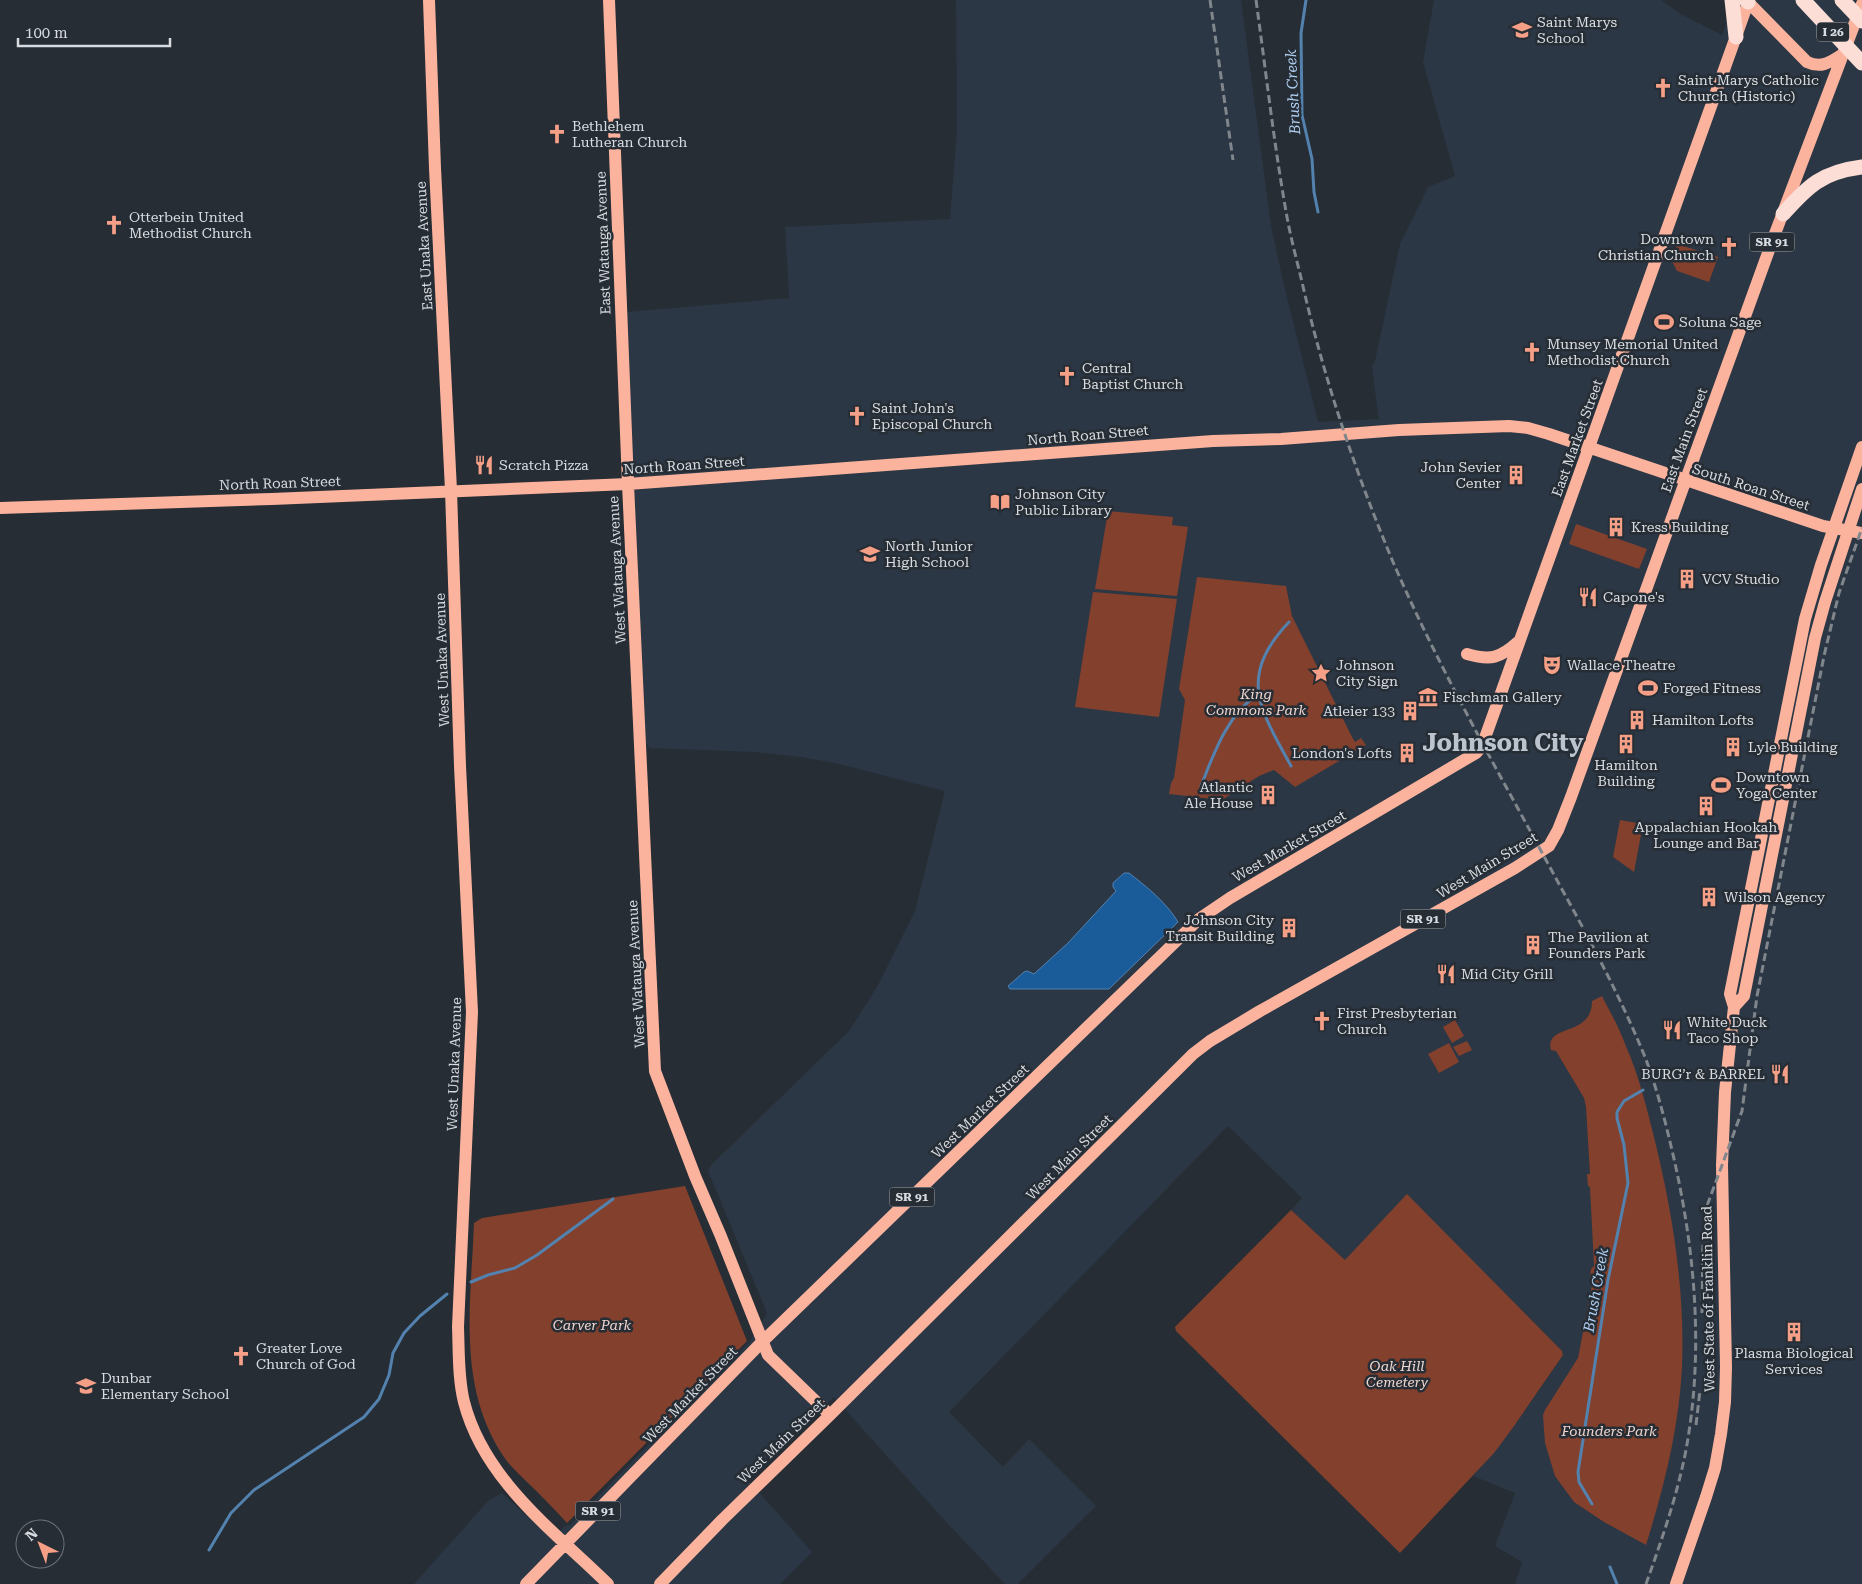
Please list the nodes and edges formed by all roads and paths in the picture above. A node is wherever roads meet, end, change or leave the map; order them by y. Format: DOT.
graph roads {
  1 [pos="429,0"];
  2 [pos="609,0"];
  3 [pos="1732,0"];
  4 [pos="1803,0"];
  5 [pos="1842,0"];
  6 [pos="1748,1"];
  7 [pos="1862,4"];
  8 [pos="1862,22"];
  9 [pos="1736,37"];
  10 [pos="1843,54"];
  11 [pos="1862,63"];
  12 [pos="1862,167"];
  13 [pos="1783,214"];
  14 [pos="1369,432"];
  15 [pos="1862,447"];
  16 [pos="1589,448"];
  17 [pos="1686,481"];
  18 [pos="628,484"];
  19 [pos="1862,489"];
  20 [pos="451,490"];
  21 [pos="0,508"];
  22 [pos="1834,528"];
  23 [pos="1848,531"];
  24 [pos="1862,533"];
  25 [pos="1520,640"];
  26 [pos="1467,654"];
  27 [pos="1493,716"];
  28 [pos="1558,830"];
  29 [pos="1734,1007"];
  30 [pos="762,1342"];
  31 [pos="830,1415"];
  32 [pos="566,1543"];
  33 [pos="526,1584"];
  34 [pos="608,1584"];
  35 [pos="660,1584"];
  36 [pos="1676,1584"];
  1 -- 20 [label="main road, East Unaka Avenue"];
  2 -- 18 [label="main road, East Watauga Avenue"];
  3 -- 9 [label="highway"];
  4 -- 11 [label="highway, I 26, bridge"];
  5 -- 8 [label="highway, I 26, bridge"];
  6 -- 9 [label="main road, East Market Street / SR 91"];
  6 -- 10 [label="main road"];
  7 -- 10 [label="main road, East Main Street / SR 91"];
  9 -- 16 [label="main road, East Market Street / SR 91"];
  10 -- 13 [label="main road, East Main Street / SR 91"];
  12 -- 13 [label="highway"];
  13 -- 17 [label="main road, East Main Street / SR 91"];
  14 -- 16 [label="main road, South Roan Street"];
  14 -- 18 [label="main road, North Roan Street"];
  15 -- 22 [label="main road, West State of Franklin Road"];
  16 -- 17 [label="main road, South Roan Street"];
  16 -- 25 [label="main road, East Market Street / SR 91"];
  17 -- 22 [label="main road, South Roan Street"];
  17 -- 28 [label="main road, East Main Street / SR 91"];
  18 -- 20 [label="main road, North Roan Street"];
  18 -- 30 [label="main road, West Watauga Avenue"];
  19 -- 23 [label="main road, West State of Franklin Road"];
  20 -- 21 [label="main road, North Roan Street"];
  20 -- 32 [label="main road, West Unaka Avenue"];
  22 -- 23 [label="main road, South Roan Street"];
  22 -- 29 [label="main road, West State of Franklin Road"];
  23 -- 24 [label="main road, South Roan Street"];
  23 -- 29 [label="main road, West State of Franklin Road"];
  25 -- 26 [label="main road"];
  25 -- 27 [label="main road, East Market Street / SR 91"];
  27 -- 30 [label="main road, West Market Street / SR 91"];
  28 -- 31 [label="main road, West Main Street / SR 91"];
  29 -- 36 [label="main road, West State of Franklin Road"];
  30 -- 31 [label="main road, West Watauga Avenue"];
  30 -- 32 [label="main road, West Market Street / SR 91"];
  31 -- 35 [label="main road, West Main Street / SR 91"];
  32 -- 33 [label="main road, West Market Street / SR 91"];
  32 -- 34 [label="main road, West Unaka Avenue"];
}
